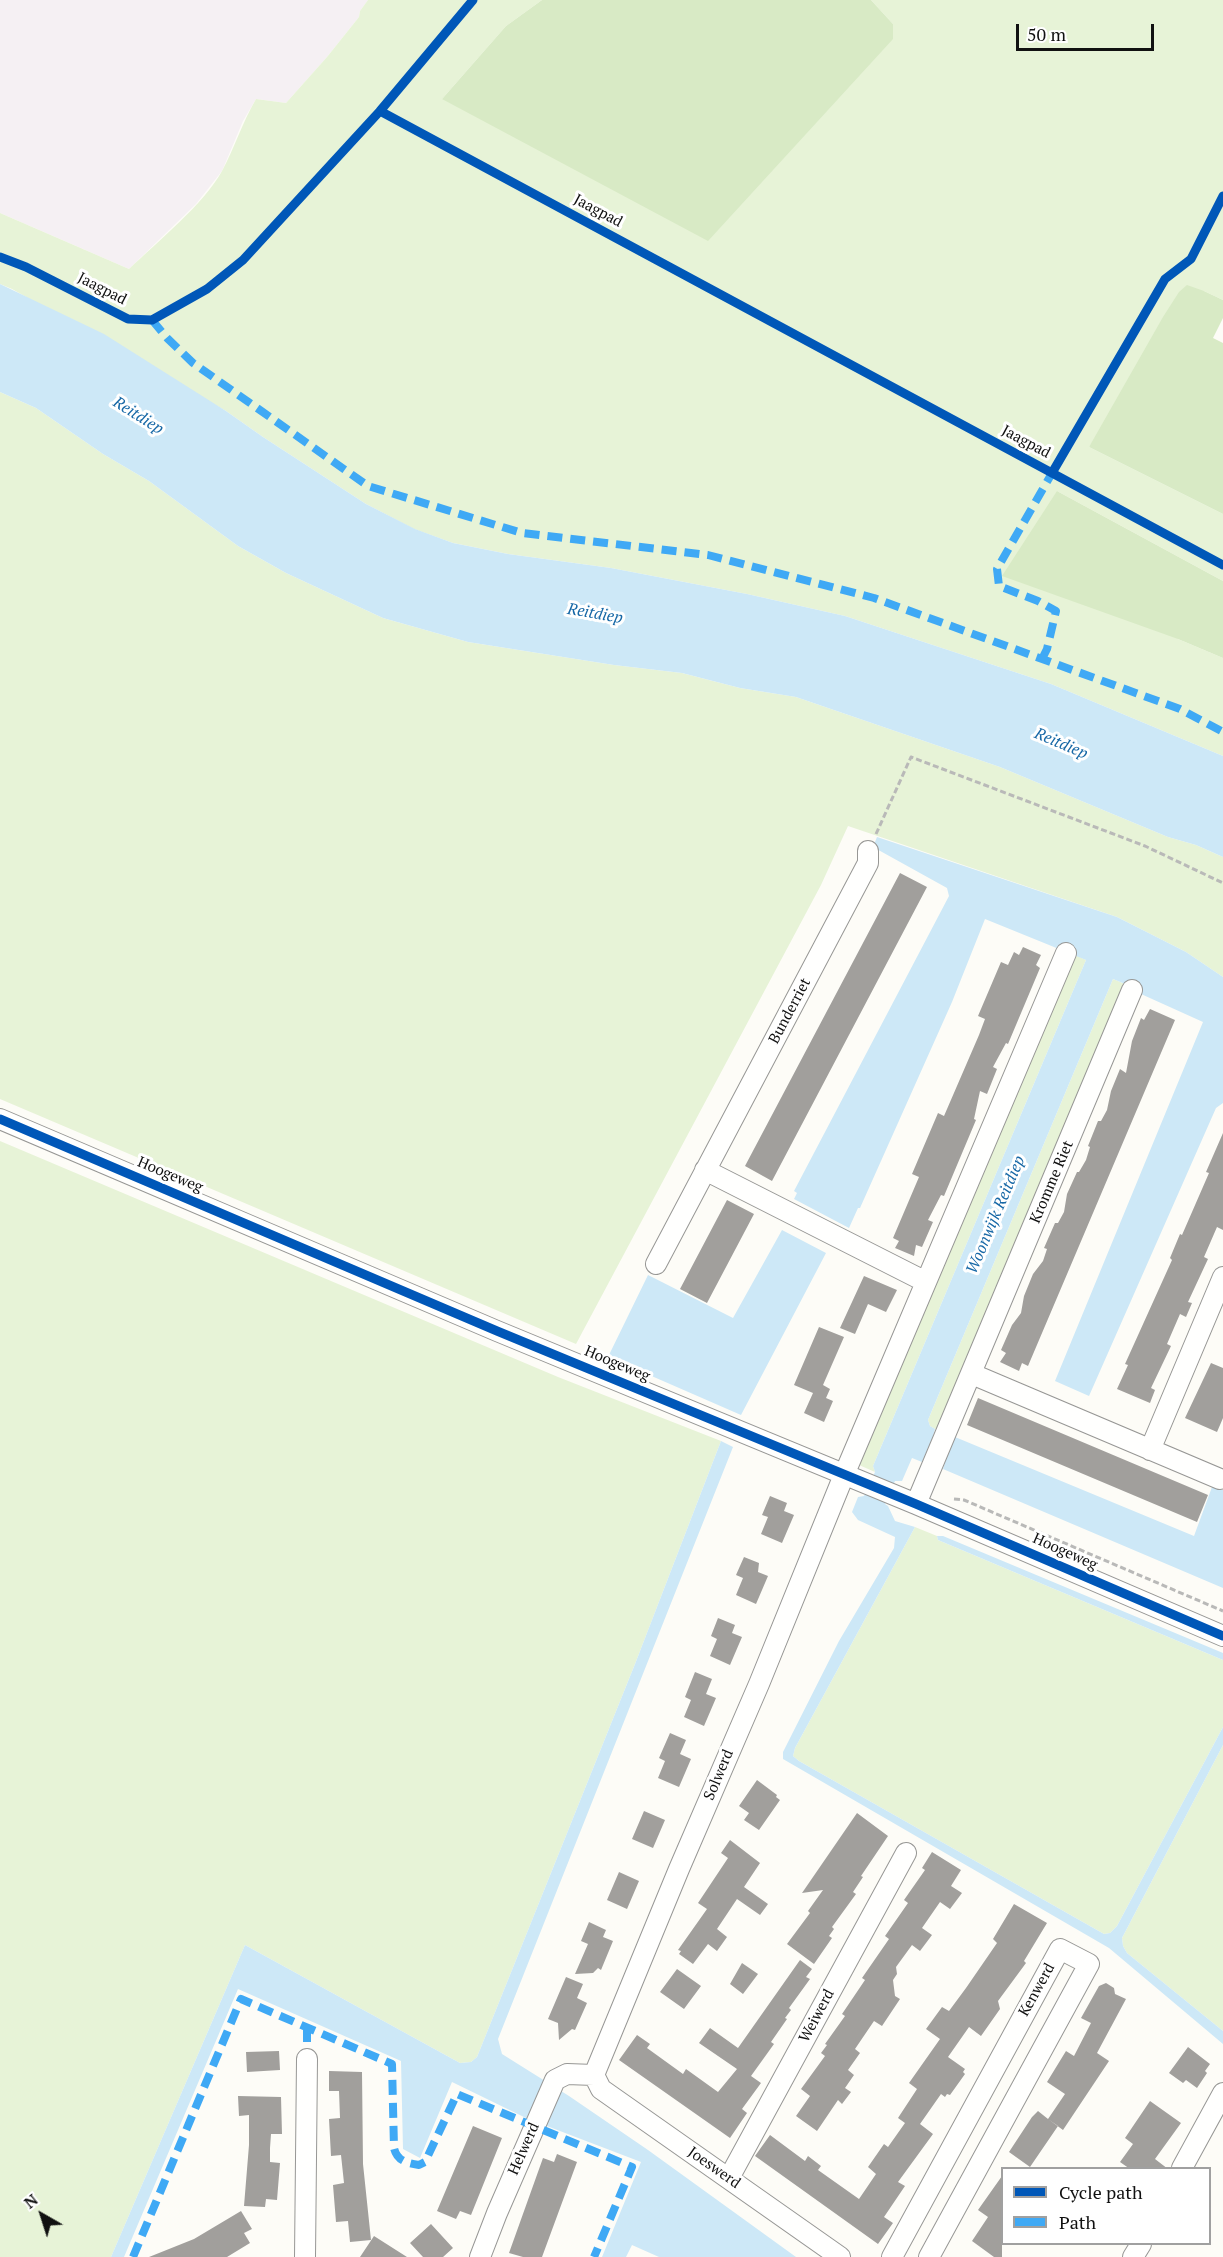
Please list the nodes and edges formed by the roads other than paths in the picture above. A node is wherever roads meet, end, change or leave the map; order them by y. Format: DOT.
graph roads {
  1 [pos="868,851"];
  2 [pos="1066,953"];
  3 [pos="1132,990"];
  4 [pos="0,1119"];
  5 [pos="705,1170"];
  6 [pos="656,1264"];
  7 [pos="1223,1277"];
  8 [pos="926,1282"];
  9 [pos="972,1374"];
  10 [pos="1149,1450"];
  11 [pos="853,1478"];
  12 [pos="1220,1479"];
  13 [pos="909,1501"];
  14 [pos="1223,1636"];
  15 [pos="906,1853"];
  16 [pos="307,2059"];
  17 [pos="594,2075"];
  18 [pos="1223,2093"];
  19 [pos="1183,2167"];
  20 [pos="729,2178"];
  21 [pos="305,2257"];
  22 [pos="480,2257"];
  23 [pos="840,2257"];
  24 [pos="892,2257"];
  25 [pos="929,2257"];
  1 -- 5 [label="street, Bunderriet"];
  2 -- 8 [label="street"];
  3 -- 9 [label="street, Kromme Riet"];
  4 -- 11 [label="street, Hoogeweg"];
  5 -- 6 [label="street, Bunderriet"];
  5 -- 8 [label="street"];
  7 -- 10 [label="street"];
  8 -- 11 [label="street"];
  9 -- 10 [label="street"];
  9 -- 13 [label="street, Kromme Riet"];
  10 -- 12 [label="street"];
  11 -- 13 [label="street, Hoogeweg"];
  11 -- 17 [label="street, Solwerd"];
  13 -- 14 [label="street, Hoogeweg"];
  15 -- 20 [label="street, Weiwerd"];
  16 -- 21 [label="street"];
  17 -- 20 [label="street, Joeswerd"];
  17 -- 22 [label="street, Helwerd"];
  18 -- 19 [label="street"];
  20 -- 23 [label="street, Joeswerd"];
  24 -- 25 [label="street, Kenwerd"];
}
